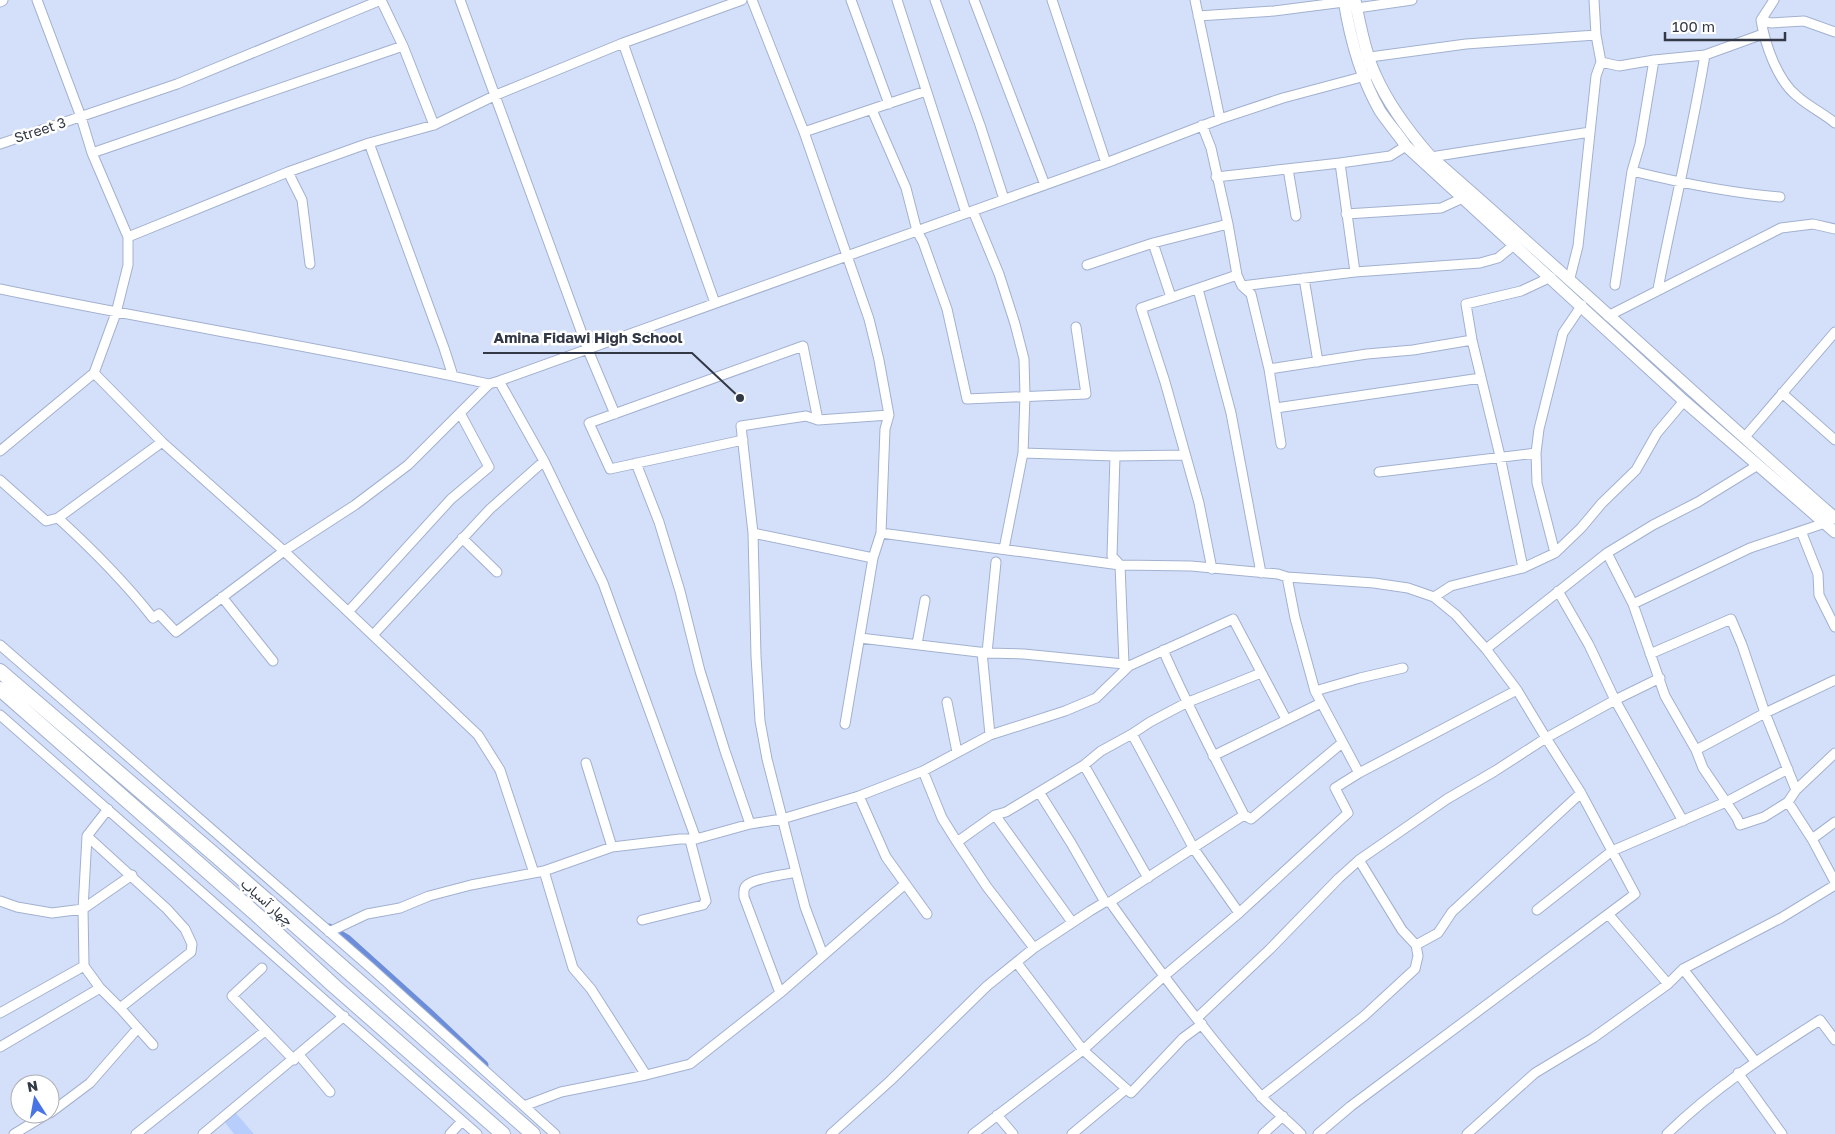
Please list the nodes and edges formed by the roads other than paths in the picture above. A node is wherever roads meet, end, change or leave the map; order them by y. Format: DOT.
graph roads {
  1 [pos="37,0"];
  2 [pos="381,0"];
  3 [pos="460,0"];
  4 [pos="742,0"];
  5 [pos="752,0"];
  6 [pos="850,0"];
  7 [pos="897,0"];
  8 [pos="935,0"];
  9 [pos="974,0"];
  10 [pos="1052,0"];
  11 [pos="1195,0"];
  12 [pos="1412,0"];
  13 [pos="1594,0"];
  14 [pos="1774,0"];
  15 [pos="1350,3"];
  16 [pos="1198,16"];
  17 [pos="1761,20"];
  18 [pos="1835,32"];
  19 [pos="1763,34"];
  20 [pos="1596,35"];
  21 [pos="622,43"];
  22 [pos="403,46"];
  23 [pos="1705,55"];
  24 [pos="1370,57"];
  25 [pos="1654,60"];
  26 [pos="1601,62"];
  27 [pos="1369,75"];
  28 [pos="926,91"];
  29 [pos="496,95"];
  30 [pos="889,104"];
  31 [pos="872,110"];
  32 [pos="80,117"];
  33 [pos="1220,119"];
  34 [pos="1835,123"];
  35 [pos="1202,125"];
  36 [pos="434,126"];
  37 [pos="804,132"];
  38 [pos="1590,132"];
  39 [pos="370,143"];
  40 [pos="0,144"];
  41 [pos="1406,146"];
  42 [pos="92,153"];
  43 [pos="1431,156"];
  44 [pos="1106,162"];
  45 [pos="1340,163"];
  46 [pos="1288,168"];
  47 [pos="1632,171"];
  48 [pos="288,172"];
  49 [pos="1216,177"];
  50 [pos="1679,182"];
  51 [pos="1045,185"];
  52 [pos="1780,197"];
  53 [pos="1463,198"];
  54 [pos="1004,199"];
  55 [pos="969,212"];
  56 [pos="1346,214"];
  57 [pos="1296,216"];
  58 [pos="1228,224"];
  59 [pos="1835,228"];
  60 [pos="917,230"];
  61 [pos="128,237"];
  62 [pos="1154,243"];
  63 [pos="1514,245"];
  64 [pos="847,257"];
  65 [pos="310,264"];
  66 [pos="1087,265"];
  67 [pos="1354,272"];
  68 [pos="1236,275"];
  69 [pos="1304,278"];
  70 [pos="1551,278"];
  71 [pos="1570,278"];
  72 [pos="1615,285"];
  73 [pos="1242,286"];
  74 [pos="0,289"];
  75 [pos="1198,289"];
  76 [pos="1658,289"];
  77 [pos="1170,297"];
  78 [pos="715,303"];
  79 [pos="1582,306"];
  80 [pos="116,313"];
  81 [pos="1608,316"];
  82 [pos="1076,327"];
  83 [pos="1835,332"];
  84 [pos="1472,340"];
  85 [pos="588,350"];
  86 [pos="1318,362"];
  87 [pos="1269,369"];
  88 [pos="94,373"];
  89 [pos="453,376"];
  90 [pos="1481,378"];
  91 [pos="499,381"];
  92 [pos="488,384"];
  93 [pos="1782,393"];
  94 [pos="1025,396"];
  95 [pos="1684,402"];
  96 [pos="1276,408"];
  97 [pos="460,413"];
  98 [pos="616,414"];
  99 [pos="889,415"];
  100 [pos="818,420"];
  101 [pos="1744,438"];
  102 [pos="743,440"];
  103 [pos="1835,440"];
  104 [pos="162,442"];
  105 [pos="1281,444"];
  106 [pos="0,451"];
  107 [pos="1022,453"];
  108 [pos="1536,453"];
  109 [pos="1185,455"];
  110 [pos="1115,456"];
  111 [pos="1500,456"];
  112 [pos="544,461"];
  113 [pos="636,463"];
  114 [pos="1758,465"];
  115 [pos="1379,472"];
  116 [pos="0,480"];
  117 [pos="1812,505"];
  118 [pos="58,518"];
  119 [pos="1831,519"];
  120 [pos="1800,531"];
  121 [pos="1835,532"];
  122 [pos="753,533"];
  123 [pos="881,533"];
  124 [pos="462,538"];
  125 [pos="1004,549"];
  126 [pos="284,551"];
  127 [pos="1607,552"];
  128 [pos="1555,553"];
  129 [pos="873,558"];
  130 [pos="996,562"];
  131 [pos="1120,565"];
  132 [pos="1523,568"];
  133 [pos="1212,569"];
  134 [pos="498,572"];
  135 [pos="1261,573"];
  136 [pos="1287,578"];
  137 [pos="1558,591"];
  138 [pos="222,597"];
  139 [pos="1434,597"];
  140 [pos="925,600"];
  141 [pos="1633,604"];
  142 [pos="348,612"];
  143 [pos="1835,627"];
  144 [pos="373,635"];
  145 [pos="860,638"];
  146 [pos="918,644"];
  147 [pos="0,645"];
  148 [pos="1486,649"];
  149 [pos="1163,650"];
  150 [pos="984,653"];
  151 [pos="1650,654"];
  152 [pos="273,661"];
  153 [pos="1127,665"];
  154 [pos="1403,668"];
  155 [pos="0,671"];
  156 [pos="1261,673"];
  157 [pos="1660,678"];
  158 [pos="1835,680"];
  159 [pos="0,689"];
  160 [pos="1517,690"];
  161 [pos="1315,691"];
  162 [pos="1615,700"];
  163 [pos="947,702"];
  164 [pos="1186,703"];
  165 [pos="1321,703"];
  166 [pos="1765,713"];
  167 [pos="0,715"];
  168 [pos="1286,719"];
  169 [pos="845,724"];
  170 [pos="1132,734"];
  171 [pos="990,735"];
  172 [pos="1546,738"];
  173 [pos="1342,742"];
  174 [pos="1696,750"];
  175 [pos="957,752"];
  176 [pos="1835,753"];
  177 [pos="1213,756"];
  178 [pos="586,763"];
  179 [pos="1084,765"];
  180 [pos="1788,769"];
  181 [pos="922,771"];
  182 [pos="1359,773"];
  183 [pos="1796,790"];
  184 [pos="1039,792"];
  185 [pos="1581,793"];
  186 [pos="859,796"];
  187 [pos="1726,802"];
  188 [pos="1788,802"];
  189 [pos="108,809"];
  190 [pos="995,815"];
  191 [pos="1244,815"];
  192 [pos="782,819"];
  193 [pos="1683,821"];
  194 [pos="1835,822"];
  195 [pos="750,824"];
  196 [pos="87,836"];
  197 [pos="1812,839"];
  198 [pos="693,840"];
  199 [pos="957,842"];
  200 [pos="612,847"];
  201 [pos="1194,849"];
  202 [pos="1612,851"];
  203 [pos="1359,860"];
  204 [pos="544,871"];
  205 [pos="796,872"];
  206 [pos="534,873"];
  207 [pos="132,875"];
  208 [pos="1148,878"];
  209 [pos="905,884"];
  210 [pos="1835,884"];
  211 [pos="0,901"];
  212 [pos="1107,902"];
  213 [pos="268,904"];
  214 [pos="84,909"];
  215 [pos="1537,910"];
  216 [pos="1239,913"];
  217 [pos="927,914"];
  218 [pos="257,915"];
  219 [pos="1609,915"];
  220 [pos="642,920"];
  221 [pos="1072,922"];
  222 [pos="329,932"];
  223 [pos="1416,945"];
  224 [pos="1034,948"];
  225 [pos="823,955"];
  226 [pos="1017,964"];
  227 [pos="84,966"];
  228 [pos="262,968"];
  229 [pos="1683,969"];
  230 [pos="1164,977"];
  231 [pos="1668,984"];
  232 [pos="100,988"];
  233 [pos="780,992"];
  234 [pos="120,1008"];
  235 [pos="0,1013"];
  236 [pos="344,1016"];
  237 [pos="1199,1021"];
  238 [pos="138,1028"];
  239 [pos="265,1031"];
  240 [pos="1835,1040"];
  241 [pos="153,1045"];
  242 [pos="0,1048"];
  243 [pos="1083,1050"];
  244 [pos="296,1057"];
  245 [pos="1755,1061"];
  246 [pos="1738,1073"];
  247 [pos="646,1075"];
  248 [pos="1126,1089"];
  249 [pos="330,1092"];
  250 [pos="1261,1097"];
  251 [pos="528,1104"];
  252 [pos="60,1105"];
  253 [pos="997,1115"];
  254 [pos="1283,1116"];
  255 [pos="462,1121"];
  256 [pos="31,1124"];
  257 [pos="14,1134"];
  258 [pos="136,1134"];
  259 [pos="203,1134"];
  260 [pos="450,1134"];
  261 [pos="477,1134"];
  262 [pos="503,1134"];
  263 [pos="533,1134"];
  264 [pos="555,1134"];
  265 [pos="830,1134"];
  266 [pos="973,1134"];
  267 [pos="1013,1134"];
  268 [pos="1072,1134"];
  269 [pos="1263,1134"];
  270 [pos="1301,1134"];
  271 [pos="1318,1134"];
  272 [pos="1467,1134"];
  273 [pos="1667,1134"];
  274 [pos="1782,1134"];
  1 -- 32 [label="street"];
  2 -- 22 [label="street"];
  2 -- 32 [label="street, Street 3"];
  3 -- 29 [label="street"];
  4 -- 21 [label="street"];
  5 -- 37 [label="street"];
  6 -- 30 [label="street"];
  7 -- 28 [label="street"];
  8 -- 54 [label="street"];
  9 -- 51 [label="street"];
  10 -- 44 [label="street"];
  11 -- 16 [label="street"];
  12 -- 15 [label="street"];
  13 -- 20 [label="street"];
  14 -- 17 [label="street"];
  15 -- 16 [label="street"];
  15 -- 24 [label="main road"];
  15 -- 27 [label="main road"];
  16 -- 33 [label="street"];
  17 -- 18 [label="street"];
  17 -- 19 [label="street"];
  19 -- 23 [label="street"];
  19 -- 34 [label="street"];
  20 -- 24 [label="street"];
  20 -- 26 [label="street"];
  21 -- 29 [label="street"];
  21 -- 78 [label="street"];
  22 -- 36 [label="street"];
  22 -- 42 [label="street"];
  23 -- 25 [label="street"];
  23 -- 50 [label="street"];
  24 -- 27 [label="main road"];
  25 -- 26 [label="street"];
  25 -- 47 [label="street"];
  26 -- 38 [label="street"];
  27 -- 33 [label="street"];
  27 -- 41 [label="main road"];
  27 -- 43 [label="main road"];
  28 -- 30 [label="street"];
  28 -- 55 [label="street"];
  29 -- 36 [label="street"];
  29 -- 85 [label="street"];
  30 -- 31 [label="street"];
  31 -- 37 [label="street"];
  31 -- 60 [label="street"];
  32 -- 40 [label="street, Street 3"];
  32 -- 42 [label="street"];
  33 -- 35 [label="street"];
  35 -- 44 [label="street"];
  35 -- 49 [label="street"];
  36 -- 39 [label="street"];
  37 -- 64 [label="street"];
  38 -- 43 [label="street"];
  38 -- 71 [label="street"];
  39 -- 48 [label="street"];
  39 -- 89 [label="street"];
  41 -- 45 [label="street"];
  41 -- 53 [label="main road"];
  42 -- 61 [label="street"];
  43 -- 71 [label="main road"];
  44 -- 51 [label="street"];
  45 -- 46 [label="street"];
  45 -- 56 [label="street"];
  46 -- 49 [label="street"];
  46 -- 57 [label="street"];
  47 -- 50 [label="street"];
  47 -- 72 [label="street"];
  48 -- 61 [label="street"];
  48 -- 65 [label="street"];
  49 -- 58 [label="street"];
  50 -- 52 [label="street"];
  50 -- 76 [label="street"];
  51 -- 54 [label="street"];
  53 -- 56 [label="street"];
  53 -- 63 [label="main road"];
  54 -- 55 [label="street"];
  55 -- 60 [label="street"];
  55 -- 94 [label="street"];
  56 -- 67 [label="street"];
  58 -- 62 [label="street"];
  58 -- 68 [label="street"];
  59 -- 76 [label="street"];
  60 -- 64 [label="street"];
  60 -- 94 [label="street"];
  61 -- 80 [label="street"];
  62 -- 66 [label="street"];
  62 -- 77 [label="street"];
  63 -- 67 [label="street"];
  63 -- 70 [label="main road"];
  64 -- 78 [label="street"];
  64 -- 99 [label="street"];
  67 -- 69 [label="street"];
  68 -- 73 [label="street"];
  68 -- 75 [label="street"];
  69 -- 73 [label="street"];
  69 -- 86 [label="street"];
  70 -- 79 [label="main road"];
  70 -- 84 [label="street"];
  71 -- 81 [label="main road"];
  73 -- 87 [label="street"];
  74 -- 80 [label="street"];
  75 -- 77 [label="street"];
  75 -- 135 [label="street"];
  76 -- 81 [label="street"];
  77 -- 109 [label="street"];
  78 -- 85 [label="street"];
  79 -- 95 [label="main road"];
  79 -- 108 [label="street"];
  80 -- 88 [label="street"];
  80 -- 89 [label="street"];
  81 -- 101 [label="main road"];
  82 -- 94 [label="street"];
  83 -- 93 [label="street"];
  84 -- 86 [label="street"];
  84 -- 90 [label="street"];
  85 -- 91 [label="street"];
  85 -- 98 [label="street"];
  86 -- 87 [label="street"];
  87 -- 96 [label="street"];
  88 -- 104 [label="street"];
  88 -- 106 [label="street"];
  89 -- 92 [label="street"];
  90 -- 96 [label="street"];
  90 -- 111 [label="street"];
  91 -- 92 [label="street"];
  91 -- 112 [label="street"];
  92 -- 97 [label="street"];
  93 -- 101 [label="street"];
  93 -- 103 [label="street"];
  94 -- 107 [label="street"];
  95 -- 114 [label="main road"];
  95 -- 128 [label="street"];
  96 -- 105 [label="street"];
  97 -- 126 [label="street"];
  97 -- 142 [label="street"];
  98 -- 100 [label="street"];
  98 -- 113 [label="street"];
  99 -- 100 [label="street"];
  99 -- 123 [label="street"];
  100 -- 102 [label="street"];
  101 -- 117 [label="main road"];
  102 -- 113 [label="street"];
  102 -- 122 [label="street"];
  104 -- 118 [label="street"];
  104 -- 126 [label="street"];
  107 -- 110 [label="street"];
  107 -- 125 [label="street"];
  108 -- 111 [label="street"];
  108 -- 128 [label="street"];
  109 -- 110 [label="street"];
  109 -- 133 [label="street"];
  110 -- 131 [label="street"];
  111 -- 115 [label="street"];
  111 -- 132 [label="street"];
  112 -- 124 [label="street"];
  112 -- 198 [label="street"];
  113 -- 195 [label="street"];
  114 -- 117 [label="main road"];
  114 -- 127 [label="street"];
  116 -- 118 [label="street"];
  117 -- 119 [label="main road"];
  118 -- 138 [label="street"];
  119 -- 120 [label="street"];
  119 -- 121 [label="main road"];
  120 -- 141 [label="street"];
  120 -- 143 [label="street"];
  122 -- 129 [label="street"];
  122 -- 192 [label="street"];
  123 -- 125 [label="street"];
  123 -- 129 [label="street"];
  124 -- 134 [label="street"];
  124 -- 144 [label="street"];
  125 -- 131 [label="street"];
  126 -- 138 [label="street"];
  126 -- 142 [label="street"];
  127 -- 137 [label="street"];
  127 -- 141 [label="street"];
  128 -- 132 [label="street"];
  129 -- 145 [label="street"];
  130 -- 150 [label="street"];
  131 -- 133 [label="street"];
  131 -- 153 [label="street"];
  132 -- 139 [label="street"];
  133 -- 135 [label="street"];
  135 -- 136 [label="street"];
  136 -- 139 [label="street"];
  136 -- 161 [label="street"];
  137 -- 148 [label="street"];
  137 -- 162 [label="street"];
  138 -- 152 [label="street"];
  139 -- 148 [label="street"];
  140 -- 146 [label="street"];
  141 -- 151 [label="street"];
  142 -- 144 [label="street"];
  144 -- 206 [label="street"];
  145 -- 146 [label="street"];
  145 -- 169 [label="street"];
  146 -- 150 [label="street"];
  147 -- 222 [label="street"];
  148 -- 160 [label="street"];
  149 -- 153 [label="street"];
  149 -- 156 [label="street"];
  149 -- 164 [label="street"];
  150 -- 153 [label="street"];
  150 -- 171 [label="street"];
  151 -- 157 [label="street"];
  151 -- 166 [label="street"];
  153 -- 171 [label="street"];
  154 -- 161 [label="street"];
  155 -- 213 [label="highway, چهار آسیاب"];
  156 -- 164 [label="street"];
  156 -- 168 [label="street"];
  157 -- 162 [label="street"];
  157 -- 174 [label="street"];
  158 -- 166 [label="street"];
  159 -- 218 [label="highway, چهار آسیاب"];
  160 -- 172 [label="street"];
  160 -- 182 [label="street"];
  161 -- 165 [label="street"];
  162 -- 172 [label="street"];
  162 -- 193 [label="street"];
  163 -- 175 [label="street"];
  164 -- 170 [label="street"];
  164 -- 177 [label="street"];
  165 -- 168 [label="street"];
  165 -- 173 [label="street"];
  166 -- 174 [label="street"];
  166 -- 180 [label="street"];
  167 -- 189 [label="street"];
  168 -- 177 [label="street"];
  170 -- 179 [label="street"];
  170 -- 201 [label="street"];
  171 -- 175 [label="street"];
  172 -- 185 [label="street"];
  172 -- 203 [label="street"];
  173 -- 182 [label="street"];
  173 -- 191 [label="street"];
  174 -- 187 [label="street"];
  175 -- 181 [label="street"];
  176 -- 183 [label="street"];
  177 -- 191 [label="street"];
  178 -- 200 [label="street"];
  179 -- 184 [label="street"];
  179 -- 208 [label="street"];
  180 -- 183 [label="street"];
  180 -- 187 [label="street"];
  181 -- 186 [label="street"];
  181 -- 199 [label="street"];
  182 -- 216 [label="street"];
  183 -- 188 [label="street"];
  184 -- 190 [label="street"];
  184 -- 212 [label="street"];
  185 -- 202 [label="street"];
  185 -- 223 [label="street"];
  186 -- 192 [label="street"];
  186 -- 209 [label="street"];
  187 -- 188 [label="street"];
  187 -- 193 [label="street"];
  188 -- 197 [label="street"];
  189 -- 196 [label="street"];
  189 -- 236 [label="street"];
  190 -- 199 [label="street"];
  190 -- 221 [label="street"];
  191 -- 201 [label="street"];
  192 -- 195 [label="street"];
  192 -- 205 [label="street"];
  193 -- 202 [label="street"];
  194 -- 197 [label="street"];
  195 -- 198 [label="street"];
  196 -- 207 [label="street"];
  196 -- 214 [label="street"];
  197 -- 210 [label="street"];
  198 -- 200 [label="street"];
  198 -- 220 [label="street"];
  199 -- 224 [label="street"];
  200 -- 204 [label="street"];
  201 -- 208 [label="street"];
  201 -- 216 [label="street"];
  202 -- 215 [label="street"];
  202 -- 219 [label="street"];
  203 -- 223 [label="street"];
  203 -- 237 [label="street"];
  204 -- 206 [label="street"];
  204 -- 247 [label="street"];
  205 -- 225 [label="street"];
  205 -- 233 [label="street"];
  206 -- 222 [label="street"];
  207 -- 214 [label="street"];
  207 -- 234 [label="street"];
  208 -- 212 [label="street"];
  209 -- 217 [label="street"];
  209 -- 225 [label="street"];
  210 -- 229 [label="street"];
  211 -- 214 [label="street"];
  212 -- 221 [label="street"];
  212 -- 230 [label="street"];
  213 -- 218 [label="highway"];
  213 -- 263 [label="highway, چهار آسیاب"];
  214 -- 227 [label="street"];
  216 -- 230 [label="street"];
  218 -- 262 [label="highway, چهار آسیاب"];
  219 -- 231 [label="street"];
  219 -- 271 [label="street"];
  221 -- 224 [label="street"];
  222 -- 251 [label="street"];
  223 -- 250 [label="street"];
  224 -- 226 [label="street"];
  225 -- 233 [label="street"];
  226 -- 243 [label="street"];
  226 -- 265 [label="street"];
  227 -- 232 [label="street"];
  227 -- 235 [label="street"];
  228 -- 239 [label="street"];
  229 -- 231 [label="street"];
  229 -- 245 [label="street"];
  230 -- 237 [label="street"];
  230 -- 243 [label="street"];
  231 -- 272 [label="street"];
  232 -- 234 [label="street"];
  232 -- 242 [label="street"];
  233 -- 247 [label="street"];
  234 -- 238 [label="street"];
  236 -- 244 [label="street"];
  236 -- 255 [label="street"];
  237 -- 248 [label="street"];
  237 -- 250 [label="street"];
  238 -- 241 [label="street"];
  238 -- 252 [label="street"];
  239 -- 244 [label="street"];
  239 -- 258 [label="street"];
  240 -- 245 [label="street"];
  243 -- 248 [label="street"];
  243 -- 253 [label="street"];
  244 -- 249 [label="street"];
  244 -- 259 [label="street"];
  245 -- 246 [label="street"];
  246 -- 273 [label="street"];
  246 -- 274 [label="street"];
  247 -- 251 [label="street"];
  248 -- 268 [label="street"];
  250 -- 254 [label="street"];
  251 -- 264 [label="street"];
  253 -- 266 [label="street"];
  253 -- 267 [label="street"];
  254 -- 269 [label="street"];
  254 -- 270 [label="street"];
  255 -- 260 [label="street"];
  255 -- 261 [label="street"];
  256 -- 257 [label="street"];
}
